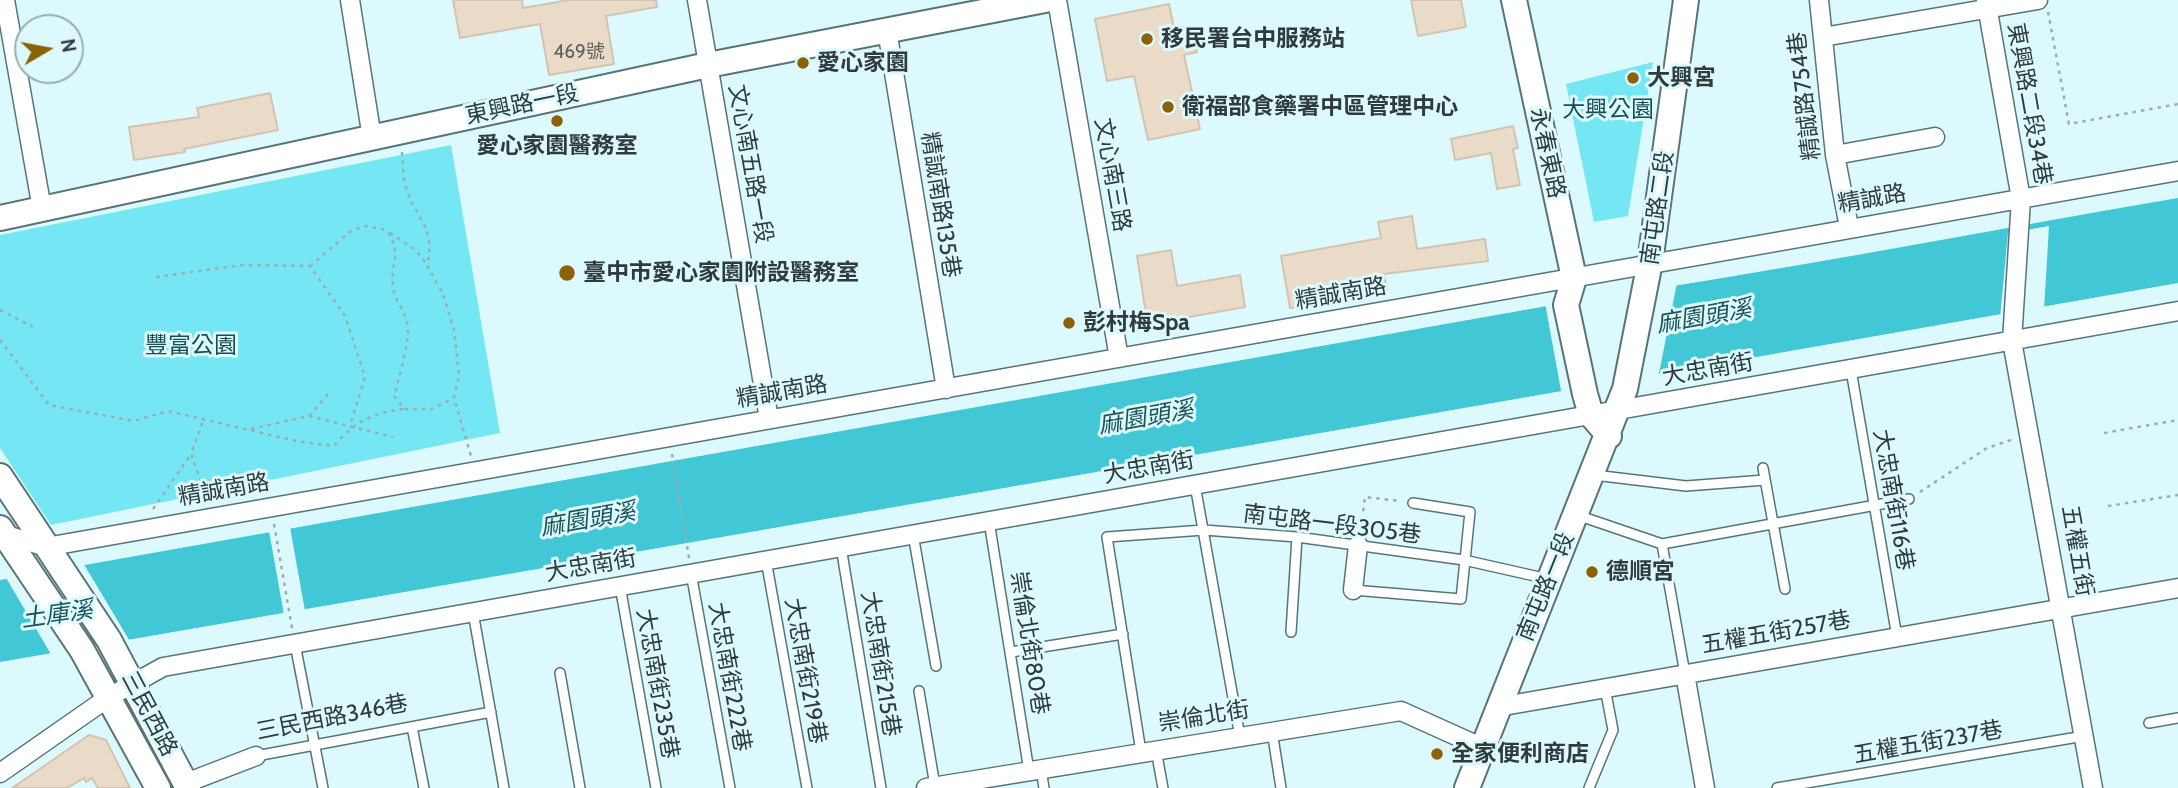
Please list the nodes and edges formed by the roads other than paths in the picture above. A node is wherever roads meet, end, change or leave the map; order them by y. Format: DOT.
graph roads {
  1 [pos="5,0"];
  2 [pos="350,0"];
  3 [pos="696,0"];
  4 [pos="1045,0"];
  5 [pos="1057,0"];
  6 [pos="1514,0"];
  7 [pos="1686,0"];
  8 [pos="1819,0"];
  9 [pos="1987,4"];
  10 [pos="2043,5"];
  11 [pos="887,30"];
  12 [pos="1822,37"];
  13 [pos="708,65"];
  14 [pos="1935,137"];
  15 [pos="372,138"];
  16 [pos="1835,155"];
  17 [pos="2178,171"];
  18 [pos="2021,199"];
  19 [pos="42,209"];
  20 [pos="0,218"];
  21 [pos="1849,227"];
  22 [pos="1650,262"];
  23 [pos="1574,278"];
  24 [pos="2178,311"];
  25 [pos="2013,331"];
  26 [pos="1119,358"];
  27 [pos="1851,370"];
  28 [pos="1626,386"];
  29 [pos="946,389"];
  30 [pos="1588,404"];
  31 [pos="1619,410"];
  32 [pos="769,419"];
  33 [pos="1609,436"];
  34 [pos="1763,468"];
  35 [pos="1592,474"];
  36 [pos="0,476"];
  37 [pos="1765,480"];
  38 [pos="1195,485"];
  39 [pos="1909,499"];
  40 [pos="1413,503"];
  41 [pos="1874,506"];
  42 [pos="1575,514"];
  43 [pos="989,521"];
  44 [pos="1773,524"];
  45 [pos="1204,530"];
  46 [pos="1,531"];
  47 [pos="913,534"];
  48 [pos="1297,537"];
  49 [pos="1662,544"];
  50 [pos="1359,545"];
  51 [pos="841,547"];
  52 [pos="51,555"];
  53 [pos="766,560"];
  54 [pos="1464,560"];
  55 [pos="691,573"];
  56 [pos="1550,579"];
  57 [pos="620,586"];
  58 [pos="2178,588"];
  59 [pos="1784,589"];
  60 [pos="1353,590"];
  61 [pos="2062,608"];
  62 [pos="473,612"];
  63 [pos="1292,632"];
  64 [pos="1123,634"];
  65 [pos="1897,637"];
  66 [pos="295,644"];
  67 [pos="1011,652"];
  68 [pos="936,666"];
  69 [pos="560,673"];
  70 [pos="1685,674"];
  71 [pos="133,683"];
  72 [pos="1605,688"];
  73 [pos="919,691"];
  74 [pos="109,697"];
  75 [pos="1497,707"];
  76 [pos="491,712"];
  77 [pos="2178,718"];
  78 [pos="2149,723"];
  79 [pos="412,727"];
  80 [pos="1272,731"];
  81 [pos="2084,736"];
  82 [pos="1240,737"];
  83 [pos="314,745"];
  84 [pos="1483,748"];
  85 [pos="1149,751"];
  86 [pos="256,756"];
  87 [pos="1035,770"];
  88 [pos="0,773"];
  89 [pos="187,786"];
  90 [pos="938,787"];
  91 [pos="158,788"];
  92 [pos="323,788"];
  93 [pos="424,788"];
  94 [pos="504,788"];
  95 [pos="580,788"];
  96 [pos="656,788"];
  97 [pos="730,788"];
  98 [pos="807,788"];
  99 [pos="881,788"];
  100 [pos="1044,788"];
  101 [pos="1163,788"];
  102 [pos="1281,788"];
  103 [pos="1467,788"];
  104 [pos="1589,788"];
  105 [pos="1705,788"];
  106 [pos="1777,788"];
  107 [pos="2093,788"];
  1 -- 19 [label="street"];
  2 -- 15 [label="street"];
  3 -- 13 [label="street, 文心南五路一段"];
  4 -- 11 [label="street, 東興路一段"];
  5 -- 26 [label="street, 文心南三路"];
  6 -- 23 [label="street, 永春東路"];
  7 -- 22 [label="street, 南屯路二段"];
  8 -- 12 [label="street, 精誠路754巷"];
  9 -- 10 [label="street"];
  9 -- 12 [label="street"];
  9 -- 18 [label="street, 東興路二段34巷"];
  11 -- 13 [label="street, 東興路一段"];
  11 -- 29 [label="street, 精誠南路135巷"];
  12 -- 16 [label="street, 精誠路754巷"];
  13 -- 15 [label="street, 東興路一段"];
  13 -- 32 [label="street, 文心南五路一段"];
  14 -- 16 [label="street"];
  15 -- 19 [label="street, 東興路一段"];
  16 -- 21 [label="street, 精誠路754巷"];
  17 -- 18 [label="street, 精誠路"];
  18 -- 21 [label="street, 精誠路"];
  18 -- 25 [label="street, 東興路二段34巷"];
  19 -- 20 [label="street, 東興路一段"];
  21 -- 22 [label="street, 精誠路"];
  22 -- 23 [label="street, 精誠路"];
  22 -- 28 [label="street, 南屯路二段"];
  23 -- 26 [label="street, 精誠南路"];
  23 -- 30 [label="street, 永春東路"];
  24 -- 25 [label="street, 大忠南街"];
  25 -- 27 [label="street, 大忠南街"];
  25 -- 61 [label="street, 五權五街"];
  26 -- 29 [label="street, 精誠南路"];
  27 -- 31 [label="street, 大忠南街"];
  27 -- 41 [label="lane, 大忠南街116巷"];
  28 -- 31 [label="street, 南屯路一段"];
  29 -- 32 [label="street, 精誠南路"];
  30 -- 31 [label="street, 大忠南街"];
  30 -- 33 [label="street"];
  30 -- 38 [label="street, 大忠南街"];
  31 -- 33 [label="street, 南屯路一段"];
  32 -- 52 [label="street, 精誠南路"];
  33 -- 35 [label="street, 南屯路一段"];
  34 -- 37 [label="lane"];
  35 -- 37 [label="lane"];
  35 -- 42 [label="street, 南屯路一段"];
  36 -- 52 [label="street, 三民西路"];
  37 -- 44 [label="lane"];
  38 -- 43 [label="street, 大忠南街"];
  38 -- 45 [label="lane"];
  39 -- 41 [label="lane"];
  40 -- 54 [label="lane"];
  41 -- 44 [label="lane"];
  41 -- 65 [label="lane, 大忠南街116巷"];
  42 -- 49 [label="lane"];
  42 -- 56 [label="street, 南屯路一段"];
  43 -- 47 [label="street, 大忠南街"];
  43 -- 67 [label="lane, 崇倫北街80巷"];
  44 -- 49 [label="lane"];
  44 -- 59 [label="lane"];
  45 -- 48 [label="lane, 南屯路一段305巷"];
  45 -- 64 [label="lane, 南屯路一段305巷"];
  45 -- 82 [label="lane"];
  46 -- 52 [label="street, 精誠南路"];
  46 -- 74 [label="street, 三民西路"];
  47 -- 51 [label="street, 大忠南街"];
  47 -- 68 [label="lane"];
  48 -- 50 [label="lane, 南屯路一段305巷"];
  48 -- 63 [label="lane"];
  49 -- 70 [label="lane"];
  50 -- 54 [label="lane, 南屯路一段305巷"];
  50 -- 60 [label="street"];
  51 -- 53 [label="street, 大忠南街"];
  51 -- 99 [label="lane, 大忠南街215巷"];
  52 -- 71 [label="street, 三民西路"];
  53 -- 55 [label="street, 大忠南街"];
  53 -- 98 [label="lane, 大忠南街219巷"];
  54 -- 56 [label="lane, 南屯路一段305巷"];
  54 -- 60 [label="lane"];
  55 -- 57 [label="street, 大忠南街"];
  55 -- 97 [label="lane, 大忠南街222巷"];
  56 -- 75 [label="street, 南屯路一段"];
  57 -- 62 [label="street, 大忠南街"];
  57 -- 96 [label="lane, 大忠南街235巷"];
  58 -- 61 [label="street, 五權五街257巷"];
  61 -- 65 [label="street, 五權五街257巷"];
  61 -- 81 [label="street, 五權五街"];
  62 -- 66 [label="street, 大忠南街"];
  62 -- 76 [label="lane"];
  64 -- 67 [label="lane"];
  64 -- 85 [label="lane"];
  65 -- 70 [label="street, 五權五街257巷"];
  66 -- 71 [label="street, 大忠南街"];
  66 -- 83 [label="lane"];
  67 -- 87 [label="lane, 崇倫北街80巷"];
  69 -- 95 [label="lane"];
  70 -- 72 [label="street, 五權五街257巷"];
  70 -- 105 [label="street"];
  71 -- 74 [label="street, 大忠南街"];
  71 -- 89 [label="street, 三民西路"];
  72 -- 75 [label="street, 五權五街257巷"];
  72 -- 104 [label="lane"];
  73 -- 90 [label="lane"];
  74 -- 88 [label="street, 大忠南街"];
  74 -- 91 [label="street, 三民西路"];
  75 -- 84 [label="street, 南屯路一段"];
  76 -- 79 [label="lane, 三民西路346巷"];
  76 -- 94 [label="lane"];
  77 -- 78 [label="lane"];
  79 -- 83 [label="lane, 三民西路346巷"];
  79 -- 93 [label="lane"];
  80 -- 82 [label="street, 崇倫北街"];
  80 -- 84 [label="street, 崇倫北街"];
  80 -- 102 [label="lane"];
  81 -- 106 [label="lane, 五權五街237巷"];
  81 -- 107 [label="street, 五權五街"];
  82 -- 85 [label="street, 崇倫北街"];
  83 -- 86 [label="lane, 三民西路346巷"];
  83 -- 92 [label="lane"];
  84 -- 103 [label="street, 南屯路一段"];
  85 -- 87 [label="street, 崇倫北街"];
  85 -- 101 [label="lane"];
  86 -- 89 [label="street, 三民西路346巷"];
  87 -- 90 [label="street, 崇倫北街"];
  87 -- 100 [label="lane, 崇倫北街80巷"];
}
